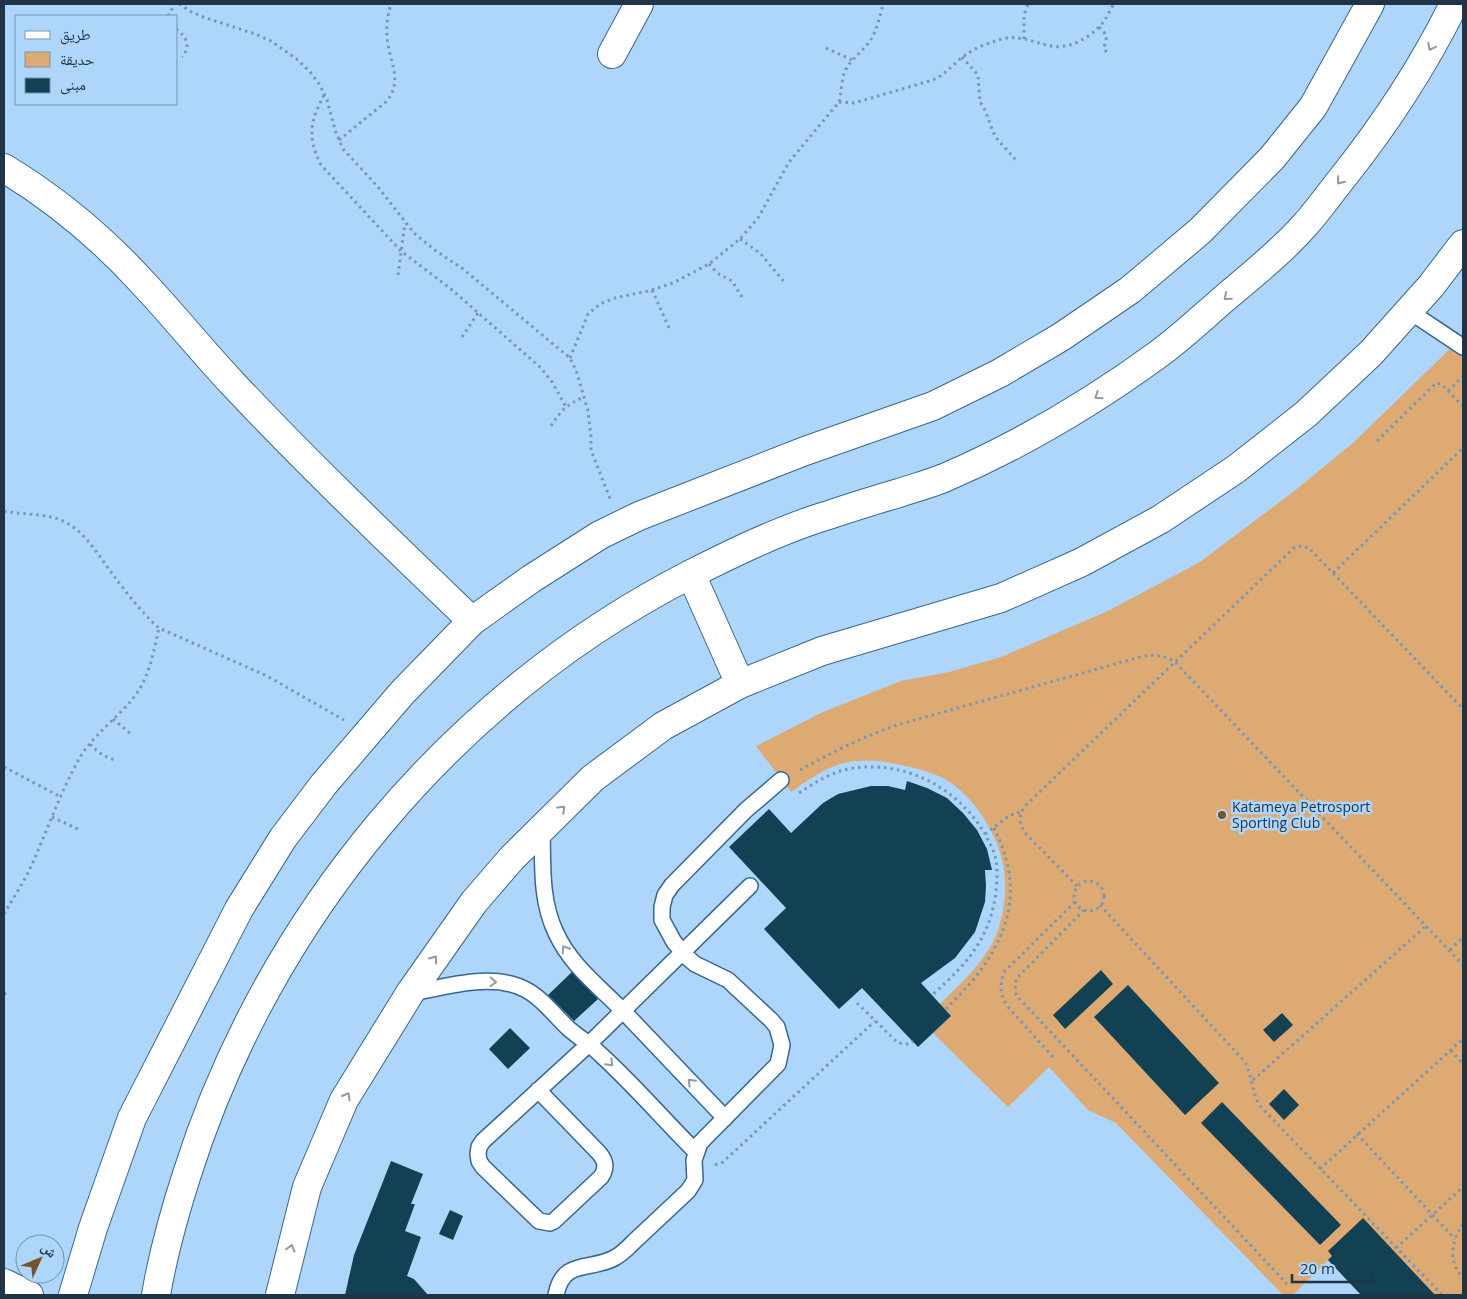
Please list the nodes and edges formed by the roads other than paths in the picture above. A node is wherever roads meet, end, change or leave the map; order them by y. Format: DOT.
graph roads {
  1 [pos="638,4"];
  2 [pos="1370,4"];
  3 [pos="1454,4"];
  4 [pos="612,54"];
  5 [pos="4,168"];
  6 [pos="1463,244"];
  7 [pos="1409,311"];
  8 [pos="1463,347"];
  9 [pos="691,574"];
  10 [pos="472,621"];
  11 [pos="740,684"];
  12 [pos="781,780"];
  13 [pos="542,828"];
  14 [pos="750,886"];
  15 [pos="682,953"];
  16 [pos="410,993"];
  17 [pos="623,1011"];
  18 [pos="589,1044"];
  19 [pos="538,1090"];
  20 [pos="725,1118"];
  21 [pos="696,1152"];
  22 [pos="4,1283"];
  23 [pos="30,1295"];
  24 [pos="73,1295"];
  25 [pos="156,1295"];
  26 [pos="280,1295"];
  27 [pos="556,1295"];
  1 -- 4 [label="street"];
  2 -- 10 [label="street"];
  3 -- 9 [label="street, one-way"];
  5 -- 10 [label="street"];
  6 -- 7 [label="street"];
  7 -- 8 [label="lane"];
  7 -- 11 [label="street"];
  9 -- 11 [label="street"];
  9 -- 25 [label="street"];
  10 -- 24 [label="street"];
  13 -- 11 [label="street, one-way"];
  12 -- 15 [label="lane"];
  16 -- 13 [label="street, one-way"];
  17 -- 13 [label="lane, one-way"];
  14 -- 15 [label="lane"];
  15 -- 17 [label="lane"];
  15 -- 20 [label="lane"];
  16 -- 18 [label="lane, one-way"];
  26 -- 16 [label="street, one-way"];
  17 -- 18 [label="lane"];
  20 -- 17 [label="lane, one-way"];
  18 -- 19 [label="lane"];
  18 -- 21 [label="lane, one-way"];
  19 -- 19 [label="lane"];
  20 -- 21 [label="lane"];
  21 -- 27 [label="lane"];
  22 -- 23 [label="street"];
}
